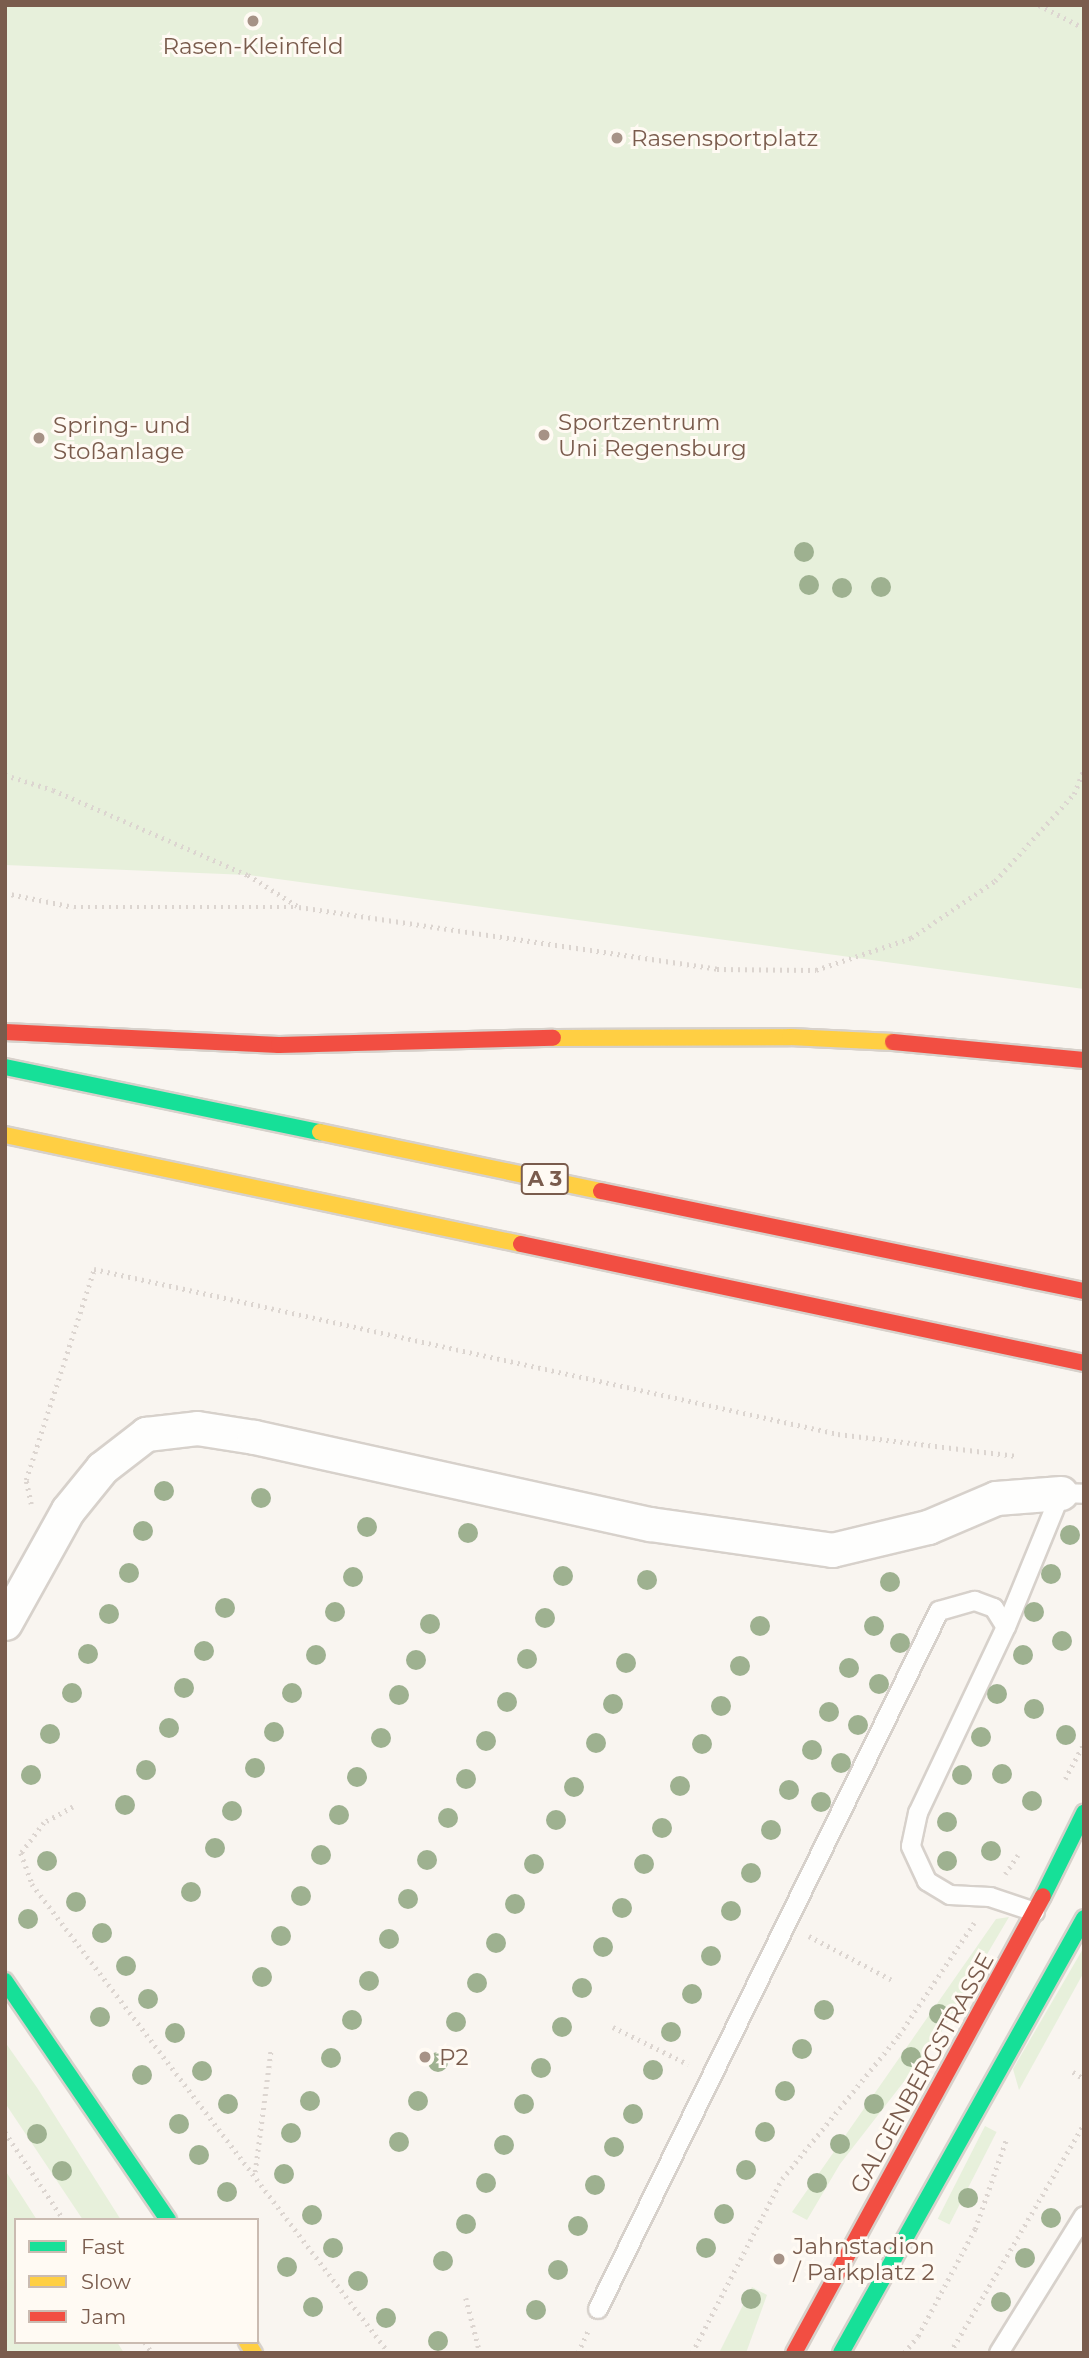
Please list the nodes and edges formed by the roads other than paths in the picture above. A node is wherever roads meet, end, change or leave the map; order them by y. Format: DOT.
graph roads {
  1 [pos="5,1032"];
  2 [pos="1084,1060"];
  3 [pos="5,1067"];
  4 [pos="5,1135"];
  5 [pos="1084,1292"];
  6 [pos="1084,1364"];
  7 [pos="1073,1494"];
  8 [pos="5,1623"];
  9 [pos="1006,1627"];
  10 [pos="1084,1813"];
  11 [pos="1035,1912"];
  12 [pos="1084,1918"];
  13 [pos="5,1981"];
  14 [pos="1084,2216"];
  15 [pos="168,2218"];
  16 [pos="598,2309"];
  17 [pos="794,2353"];
  18 [pos="841,2353"];
  19 [pos="999,2353"];
  1 -- 2 [label="main road"];
  3 -- 5 [label="main road, A 3"];
  4 -- 6 [label="main road"];
  7 -- 8 [label="street"];
  7 -- 9 [label="lane"];
  9 -- 11 [label="lane"];
  9 -- 16 [label="lane"];
  10 -- 11 [label="main road, GALGENBERGSTRASSE"];
  11 -- 17 [label="main road, GALGENBERGSTRASSE"];
  12 -- 18 [label="main road"];
  13 -- 15 [label="main road"];
  14 -- 19 [label="lane"];
}
